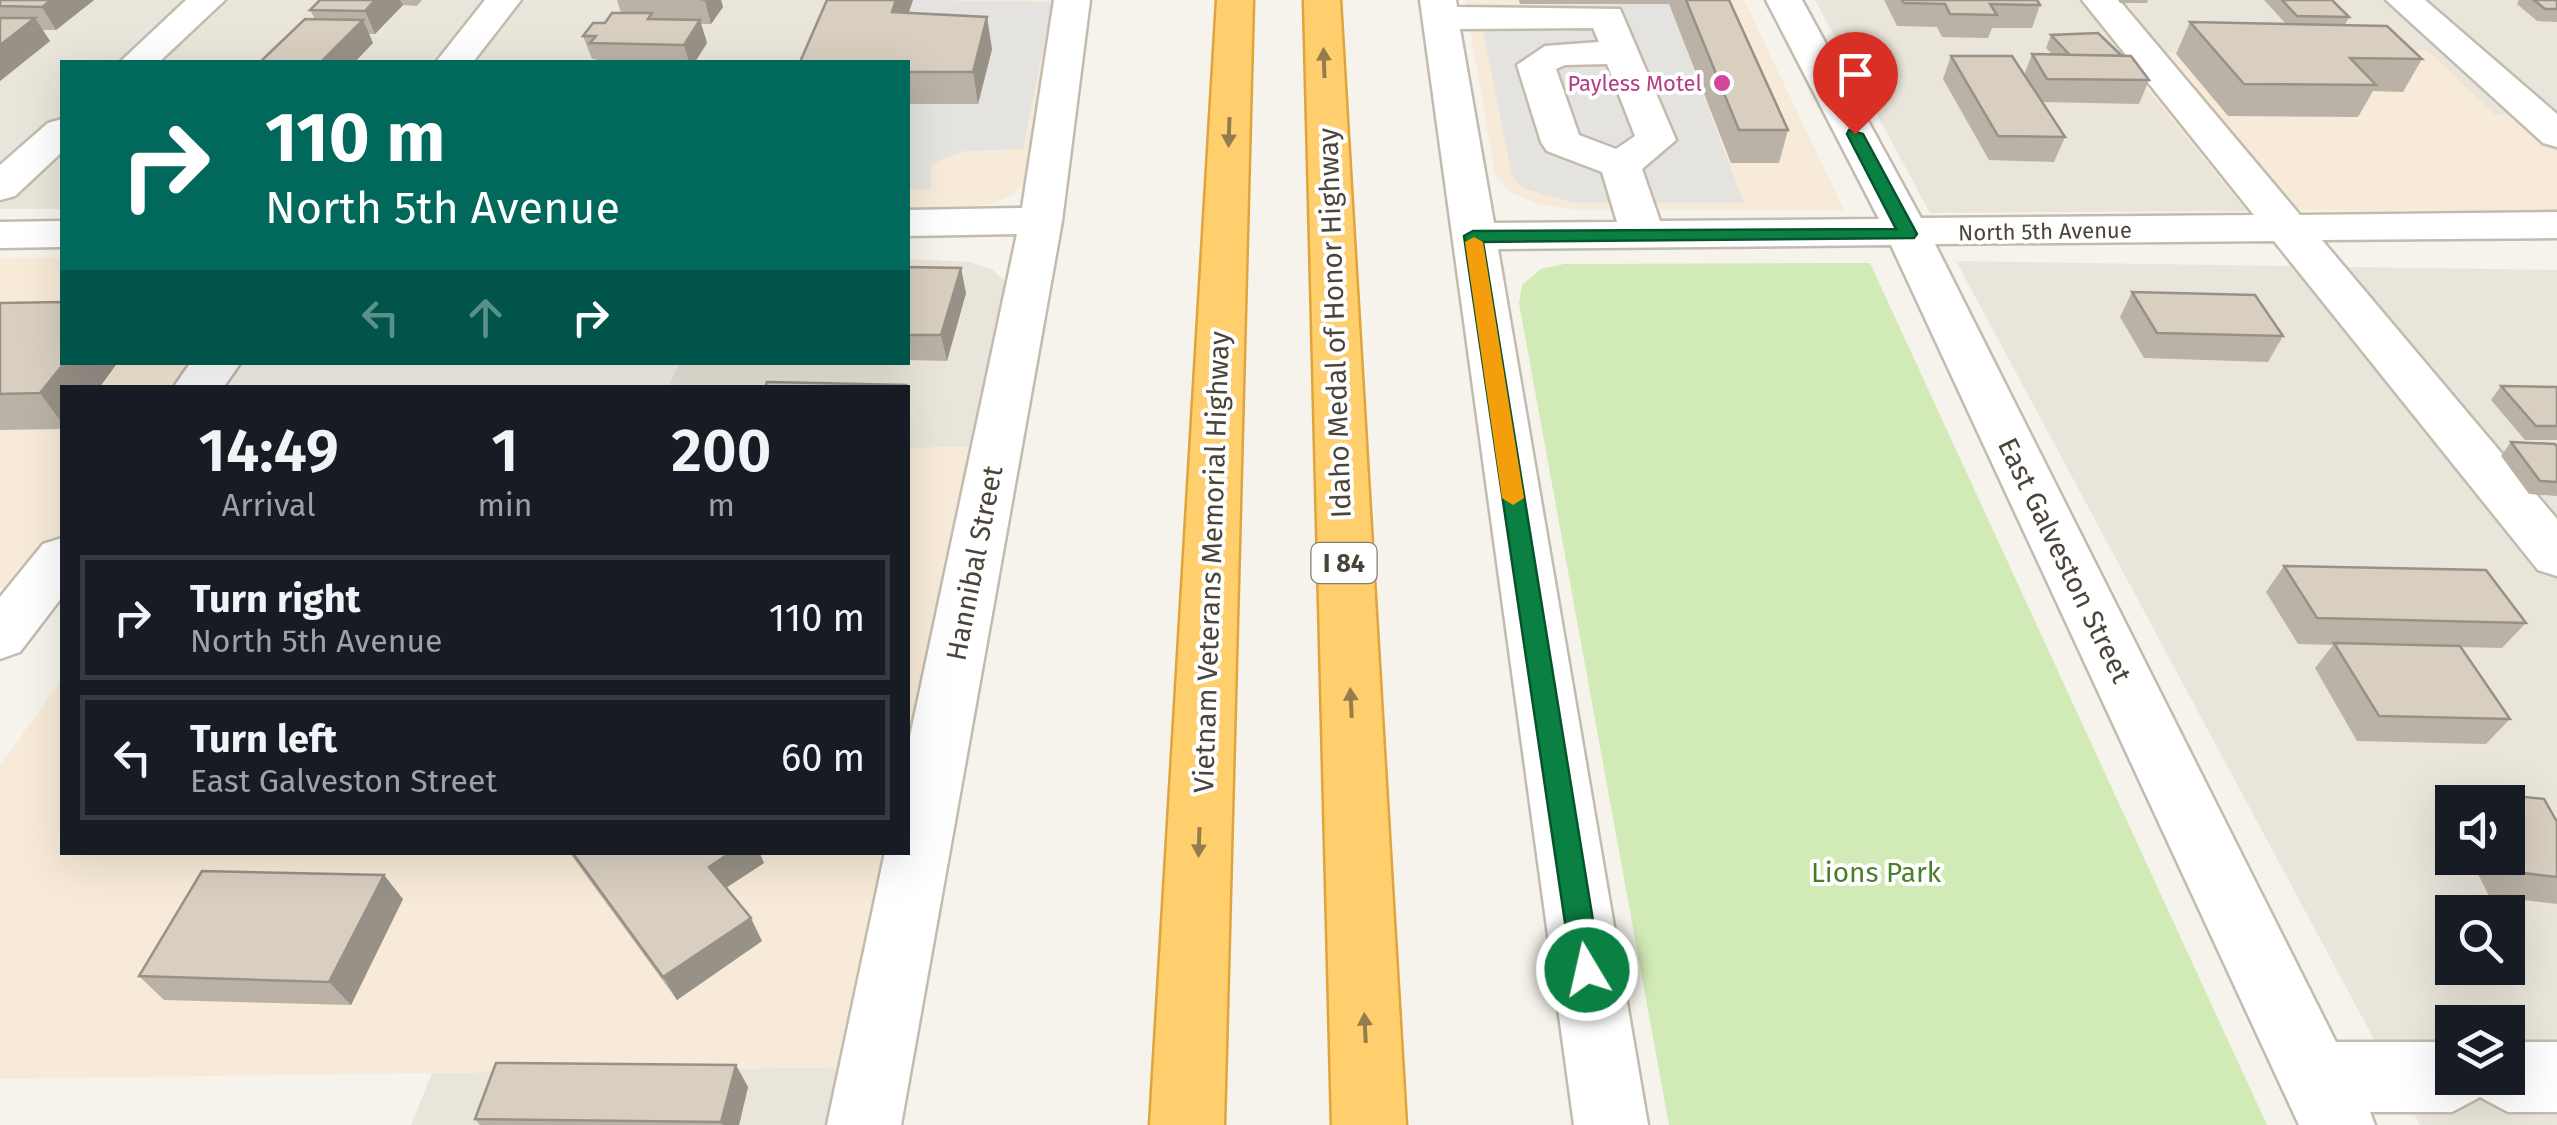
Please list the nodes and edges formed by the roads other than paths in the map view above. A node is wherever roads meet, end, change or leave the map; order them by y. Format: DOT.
graph roads {
  1 [pos="207,0"];
  2 [pos="504,0"];
  3 [pos="1072,0"];
  4 [pos="1235,0"];
  5 [pos="1322,0"];
  6 [pos="1784,0"];
  7 [pos="2100,0"];
  8 [pos="2404,0"];
  9 [pos="1440,9"];
  10 [pos="1622,54"];
  11 [pos="140,60"];
  12 [pos="456,60"];
  13 [pos="1494,76"];
  14 [pos="60,133"];
  15 [pos="2557,135"];
  16 [pos="1620,165"];
  17 [pos="0,187"];
  18 [pos="1040,221"];
  19 [pos="910,222"];
  20 [pos="2283,225"];
  21 [pos="2557,225"];
  22 [pos="60,234"];
  23 [pos="1908,234"];
  24 [pos="0,235"];
  25 [pos="1643,235"];
  26 [pos="1473,236"];
  27 [pos="215,365"];
  28 [pos="199,385"];
  29 [pos="2557,556"];
  30 [pos="60,561"];
  31 [pos="0,637"];
  32 [pos="929,686"];
  33 [pos="910,814"];
  34 [pos="904,855"];
  35 [pos="2525,1077"];
  36 [pos="2557,1077"];
  37 [pos="2435,1080"];
  38 [pos="2326,1101"];
  39 [pos="864,1125"];
  40 [pos="1187,1125"];
  41 [pos="1370,1125"];
  42 [pos="1610,1125"];
  1 -- 11 [label="street"];
  2 -- 12 [label="street"];
  3 -- 18 [label="street, Hannibal Street"];
  4 -- 40 [label="highway, Vietnam Veterans Memorial Highway, one-way"];
  41 -- 5 [label="highway, Idaho Medal of Honor Highway / I 84, one-way"];
  6 -- 23 [label="street, East Galveston Street"];
  7 -- 20 [label="street"];
  8 -- 15 [label="street"];
  9 -- 10 [label="street"];
  9 -- 13 [label="street"];
  10 -- 13 [label="street"];
  10 -- 16 [label="street"];
  13 -- 16 [label="street"];
  13 -- 26 [label="street"];
  14 -- 17 [label="street"];
  16 -- 25 [label="street"];
  18 -- 19 [label="street"];
  18 -- 32 [label="street, Hannibal Street"];
  20 -- 21 [label="street, North 5th Avenue"];
  20 -- 23 [label="street, North 5th Avenue"];
  20 -- 29 [label="street"];
  22 -- 24 [label="street"];
  23 -- 25 [label="street, North 5th Avenue"];
  23 -- 38 [label="street, East Galveston Street"];
  25 -- 26 [label="street, North 5th Avenue"];
  26 -- 42 [label="street"];
  27 -- 28 [label="street"];
  30 -- 31 [label="street"];
  32 -- 33 [label="street, Hannibal Street"];
  34 -- 39 [label="street, Hannibal Street"];
  35 -- 36 [label="street"];
  37 -- 38 [label="street"];
}
